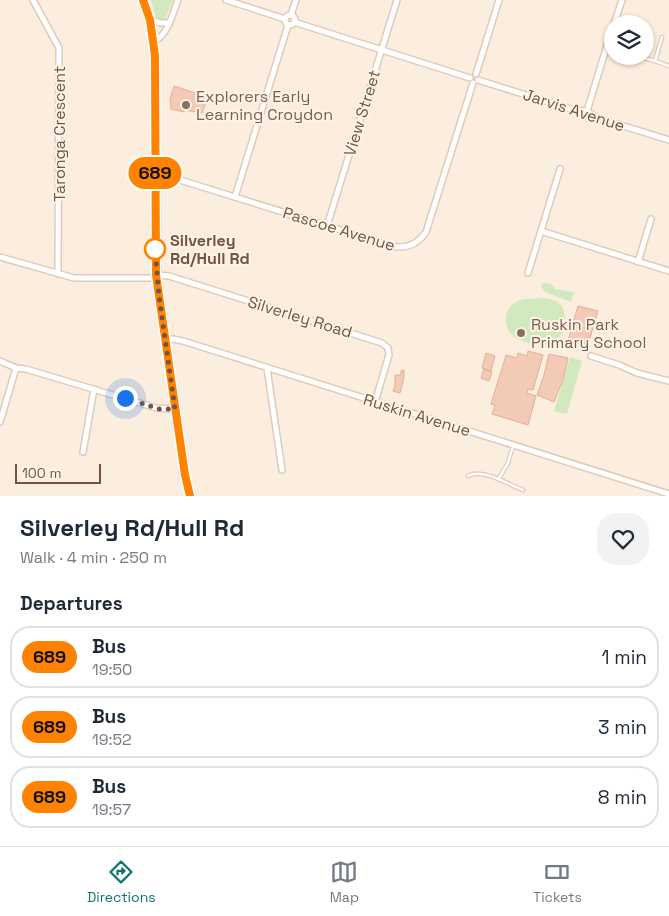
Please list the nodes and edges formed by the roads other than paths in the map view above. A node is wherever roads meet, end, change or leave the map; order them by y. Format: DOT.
graph roads {
  1 [pos="33,0"];
  2 [pos="143,0"];
  3 [pos="178,0"];
  4 [pos="226,0"];
  5 [pos="296,0"];
  6 [pos="397,0"];
  7 [pos="499,0"];
  8 [pos="622,0"];
  9 [pos="291,15"];
  10 [pos="617,15"];
  11 [pos="285,19"];
  12 [pos="150,20"];
  13 [pos="294,22"];
  14 [pos="169,23"];
  15 [pos="288,25"];
  16 [pos="662,37"];
  17 [pos="154,42"];
  18 [pos="382,50"];
  19 [pos="655,61"];
  20 [pos="604,63"];
  21 [pos="669,66"];
  22 [pos="477,77"];
  23 [pos="470,78"];
  24 [pos="473,83"];
  25 [pos="587,111"];
  26 [pos="669,140"];
  27 [pos="560,170"];
  28 [pos="155,177"];
  29 [pos="235,197"];
  30 [pos="651,219"];
  31 [pos="327,226"];
  32 [pos="541,231"];
  33 [pos="0,257"];
  34 [pos="638,262"];
  35 [pos="669,272"];
  36 [pos="528,273"];
  37 [pos="58,274"];
  38 [pos="156,277"];
  39 [pos="165,340"];
  40 [pos="591,356"];
  41 [pos="0,360"];
  42 [pos="16,368"];
  43 [pos="268,368"];
  44 [pos="669,381"];
  45 [pos="94,389"];
  46 [pos="375,402"];
  47 [pos="175,409"];
  48 [pos="0,422"];
  49 [pos="513,445"];
  50 [pos="83,452"];
  51 [pos="282,470"];
  52 [pos="468,476"];
  53 [pos="499,478"];
  54 [pos="523,490"];
  55 [pos="669,494"];
  56 [pos="190,496"];
  1 -- 37 [label="street, Taronga Crescent"];
  2 -- 12 [label="main road"];
  3 -- 14 [label="street"];
  4 -- 11 [label="street"];
  5 -- 9 [label="street"];
  6 -- 18 [label="street, View Street"];
  7 -- 22 [label="street"];
  8 -- 10 [label="street"];
  9 -- 11 [label="street"];
  9 -- 13 [label="street"];
  11 -- 15 [label="street"];
  12 -- 14 [label="street"];
  12 -- 17 [label="main road"];
  13 -- 15 [label="street"];
  13 -- 18 [label="street"];
  14 -- 17 [label="street"];
  15 -- 29 [label="street"];
  16 -- 19 [label="lane"];
  17 -- 28 [label="main road"];
  18 -- 23 [label="street"];
  18 -- 31 [label="street, View Street"];
  19 -- 21 [label="lane"];
  20 -- 25 [label="street"];
  22 -- 23 [label="street"];
  22 -- 24 [label="street"];
  22 -- 25 [label="street, Jarvis Avenue"];
  23 -- 24 [label="street"];
  24 -- 31 [label="street, Pascoe Avenue"];
  25 -- 26 [label="street, Jarvis Avenue"];
  27 -- 32 [label="street"];
  28 -- 29 [label="street, Pascoe Avenue"];
  28 -- 38 [label="main road"];
  29 -- 31 [label="street, Pascoe Avenue"];
  30 -- 34 [label="street"];
  32 -- 34 [label="street"];
  32 -- 36 [label="street"];
  33 -- 37 [label="street, Silverley Road"];
  34 -- 35 [label="street"];
  37 -- 38 [label="street, Silverley Road"];
  38 -- 39 [label="main road"];
  38 -- 46 [label="street, Silverley Road"];
  39 -- 43 [label="street, Ruskin Avenue"];
  39 -- 47 [label="main road"];
  40 -- 44 [label="street"];
  41 -- 42 [label="street"];
  42 -- 45 [label="street"];
  42 -- 48 [label="street"];
  43 -- 46 [label="street, Ruskin Avenue"];
  43 -- 51 [label="street"];
  45 -- 47 [label="street"];
  45 -- 50 [label="street"];
  46 -- 49 [label="street, Ruskin Avenue"];
  47 -- 56 [label="main road"];
  49 -- 53 [label="lane"];
  49 -- 55 [label="street, Ruskin Avenue"];
  52 -- 53 [label="lane"];
  53 -- 54 [label="lane"];
}
